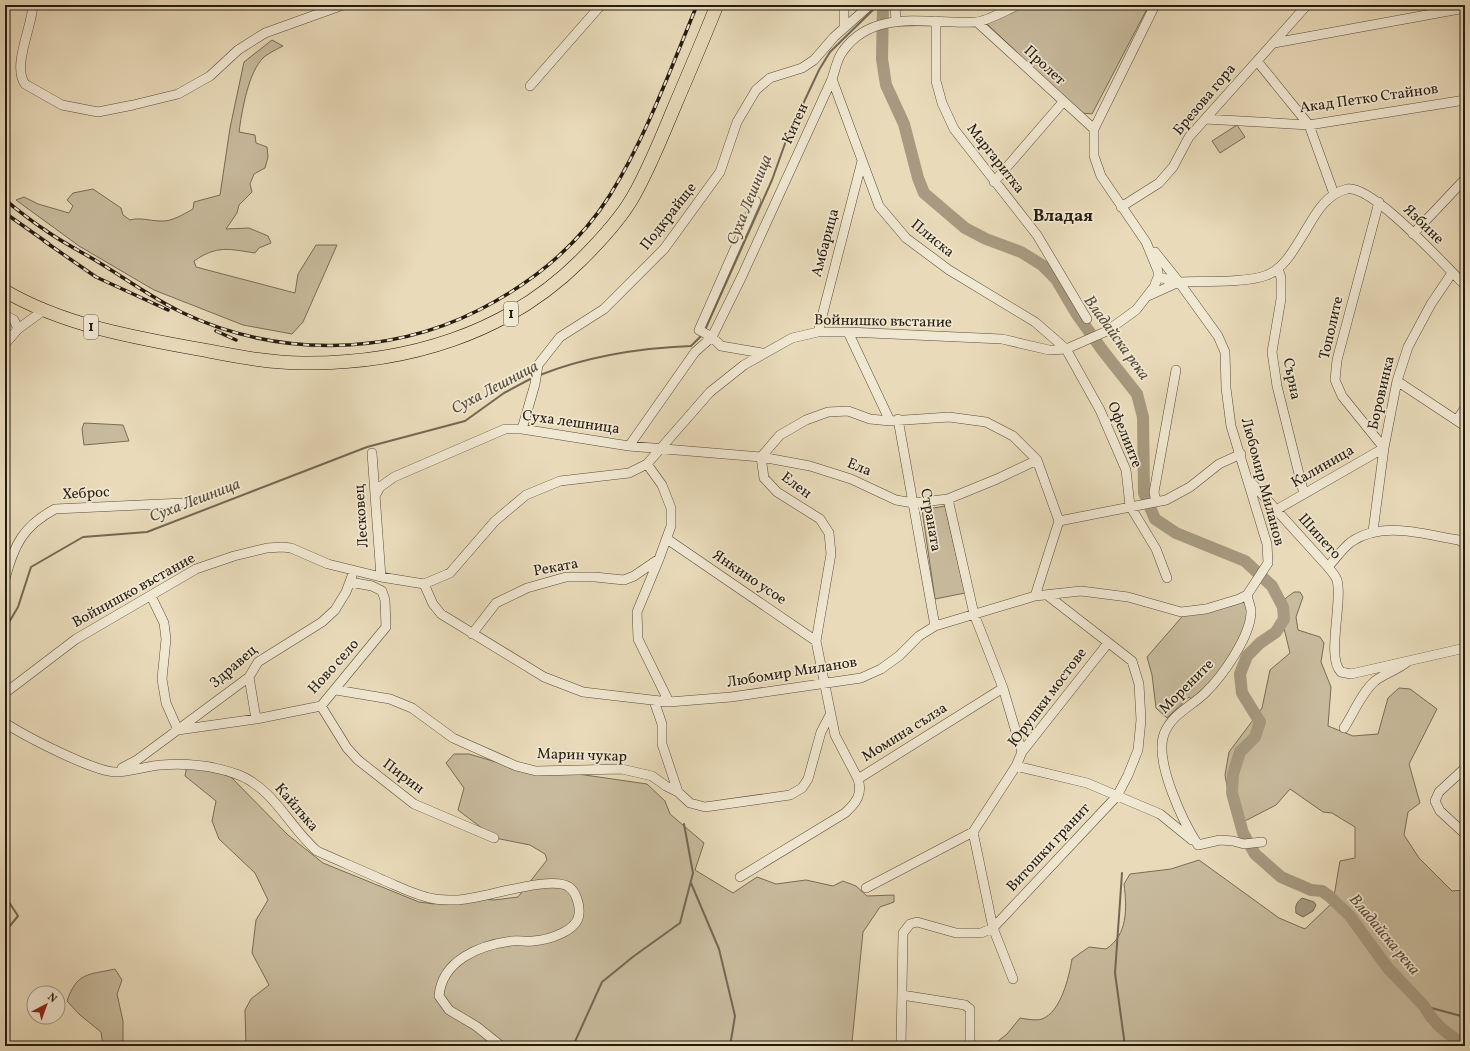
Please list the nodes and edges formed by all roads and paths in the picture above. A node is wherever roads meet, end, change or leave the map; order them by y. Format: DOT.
graph roads {
  1 [pos="34,5"];
  2 [pos="343,5"];
  3 [pos="601,5"];
  4 [pos="717,5"];
  5 [pos="844,5"];
  6 [pos="870,5"];
  7 [pos="895,5"];
  8 [pos="1018,5"];
  9 [pos="1155,5"];
  10 [pos="1307,5"];
  11 [pos="1465,8"];
  12 [pos="936,21"];
  13 [pos="894,22"];
  14 [pos="977,22"];
  15 [pos="844,27"];
  16 [pos="835,39"];
  17 [pos="1274,43"];
  18 [pos="842,50"];
  19 [pos="1257,61"];
  20 [pos="832,79"];
  21 [pos="530,86"];
  22 [pos="1465,100"];
  23 [pos="1063,102"];
  24 [pos="1205,119"];
  25 [pos="1309,125"];
  26 [pos="1094,129"];
  27 [pos="862,161"];
  28 [pos="1465,179"];
  29 [pos="994,182"];
  30 [pos="1334,194"];
  31 [pos="756,201"];
  32 [pos="1379,202"];
  33 [pos="1121,207"];
  34 [pos="1413,234"];
  35 [pos="1146,242"];
  36 [pos="1278,268"];
  37 [pos="1452,273"];
  38 [pos="1158,277"];
  39 [pos="1180,282"];
  40 [pos="1465,285"];
  41 [pos="5,291"];
  42 [pos="1147,297"];
  43 [pos="44,310"];
  44 [pos="5,315"];
  45 [pos="1088,319"];
  46 [pos="18,329"];
  47 [pos="818,332"];
  48 [pos="848,332"];
  49 [pos="712,337"];
  50 [pos="6,341"];
  51 [pos="1066,349"];
  52 [pos="762,353"];
  53 [pos="1176,370"];
  54 [pos="1397,381"];
  55 [pos="1465,408"];
  56 [pos="894,420"];
  57 [pos="1457,420"];
  58 [pos="1465,426"];
  59 [pos="522,429"];
  60 [pos="629,446"];
  61 [pos="662,448"];
  62 [pos="1384,448"];
  63 [pos="372,453"];
  64 [pos="1241,454"];
  65 [pos="761,457"];
  66 [pos="1036,460"];
  67 [pos="647,464"];
  68 [pos="1248,479"];
  69 [pos="1304,494"];
  70 [pos="375,496"];
  71 [pos="948,499"];
  72 [pos="1156,502"];
  73 [pos="183,503"];
  74 [pos="913,503"];
  75 [pos="1135,505"];
  76 [pos="1276,510"];
  77 [pos="1059,521"];
  78 [pos="1372,531"];
  79 [pos="1465,532"];
  80 [pos="666,539"];
  81 [pos="1462,542"];
  82 [pos="658,559"];
  83 [pos="1328,567"];
  84 [pos="353,571"];
  85 [pos="381,578"];
  86 [pos="1167,578"];
  87 [pos="5,579"];
  88 [pos="350,582"];
  89 [pos="424,584"];
  90 [pos="1047,595"];
  91 [pos="151,596"];
  92 [pos="1035,596"];
  93 [pos="1247,596"];
  94 [pos="974,614"];
  95 [pos="935,626"];
  96 [pos="472,634"];
  97 [pos="816,641"];
  98 [pos="1108,642"];
  99 [pos="1465,648"];
  100 [pos="1410,660"];
  101 [pos="249,676"];
  102 [pos="824,683"];
  103 [pos="1003,688"];
  104 [pos="6,689"];
  105 [pos="336,690"];
  106 [pos="654,701"];
  107 [pos="669,702"];
  108 [pos="321,706"];
  109 [pos="830,716"];
  110 [pos="256,719"];
  111 [pos="5,723"];
  112 [pos="1344,728"];
  113 [pos="178,730"];
  114 [pos="1022,752"];
  115 [pos="1016,766"];
  116 [pos="1465,768"];
  117 [pos="115,772"];
  118 [pos="858,779"];
  119 [pos="678,792"];
  120 [pos="1117,796"];
  121 [pos="973,832"];
  122 [pos="1465,834"];
  123 [pos="494,838"];
  124 [pos="1262,842"];
  125 [pos="1198,845"];
  126 [pos="740,877"];
  127 [pos="866,888"];
  128 [pos="993,928"];
  129 [pos="1013,979"];
  130 [pos="902,995"];
  131 [pos="501,1046"];
  132 [pos="901,1046"];
  133 [pos="970,1046"];
  1 -- 2 [label="street"];
  3 -- 21 [label="street"];
  4 -- 43 [label="highway, 1"];
  5 -- 15 [label="street"];
  6 -- 15 [label="street, Подкрайще"];
  7 -- 13 [label="street"];
  8 -- 14 [label="street"];
  9 -- 26 [label="street"];
  10 -- 17 [label="street, Брезова гора"];
  11 -- 17 [label="street"];
  12 -- 13 [label="street"];
  12 -- 14 [label="street"];
  12 -- 29 [label="street, Маргаритка"];
  13 -- 18 [label="street"];
  14 -- 23 [label="street, Пролет"];
  15 -- 16 [label="street, Подкрайще"];
  16 -- 18 [label="street"];
  16 -- 59 [label="street, Подкрайще"];
  17 -- 19 [label="street, Брезова гора"];
  18 -- 20 [label="street, Китен"];
  19 -- 24 [label="street, Брезова гора"];
  19 -- 25 [label="street"];
  20 -- 27 [label="street, Плиска"];
  20 -- 49 [label="street, Китен"];
  22 -- 25 [label="street, Акад Петко Стайнов"];
  23 -- 26 [label="street, Пролет"];
  23 -- 29 [label="street"];
  24 -- 25 [label="street, Акад Петко Стайнов"];
  24 -- 33 [label="street, Брезова гора"];
  25 -- 30 [label="street"];
  26 -- 33 [label="street"];
  27 -- 47 [label="street, Амбарица"];
  27 -- 51 [label="street, Плиска"];
  28 -- 34 [label="street"];
  29 -- 45 [label="street, Маргаритка"];
  30 -- 32 [label="street, Язбине"];
  30 -- 36 [label="street"];
  31 -- 49 [label="street"];
  32 -- 34 [label="street, Язбине"];
  32 -- 62 [label="street, Тополите"];
  33 -- 35 [label="street"];
  34 -- 37 [label="street, Язбине"];
  35 -- 38 [label="street"];
  35 -- 39 [label="street, Любомир Миланов"];
  36 -- 39 [label="street"];
  36 -- 69 [label="street, Сърна"];
  37 -- 40 [label="street, Язбине"];
  37 -- 54 [label="street, Боровинка"];
  38 -- 39 [label="street"];
  38 -- 42 [label="street"];
  39 -- 42 [label="street"];
  39 -- 64 [label="street, Любомир Миланов"];
  41 -- 43 [label="highway, 1"];
  42 -- 51 [label="street, Войнишко въстание"];
  43 -- 46 [label="street"];
  44 -- 46 [label="street"];
  46 -- 50 [label="street"];
  47 -- 48 [label="street, Войнишко въстание"];
  47 -- 52 [label="street, Войнишко въстание"];
  48 -- 51 [label="street, Войнишко въстание"];
  48 -- 56 [label="street, Страната"];
  49 -- 52 [label="street"];
  49 -- 60 [label="street, Китен"];
  51 -- 75 [label="street, Офелиите"];
  52 -- 61 [label="street, Войнишко въстание"];
  53 -- 72 [label="street"];
  54 -- 57 [label="street"];
  54 -- 62 [label="street, Боровинка"];
  55 -- 57 [label="street"];
  56 -- 65 [label="street"];
  56 -- 66 [label="street"];
  56 -- 74 [label="street, Страната"];
  57 -- 58 [label="street"];
  59 -- 60 [label="street, Суха лешница"];
  59 -- 70 [label="street, Суха лешница"];
  60 -- 61 [label="street, Суха лешница"];
  61 -- 65 [label="street, Ела"];
  61 -- 67 [label="street, Войнишко въстание"];
  62 -- 69 [label="street, Калиница"];
  62 -- 78 [label="street, Боровинка"];
  63 -- 70 [label="street, Лесковец"];
  64 -- 68 [label="street, Любомир Миланов"];
  64 -- 72 [label="street"];
  65 -- 74 [label="street, Ела"];
  65 -- 97 [label="street, Елен"];
  66 -- 71 [label="street, Ела"];
  66 -- 77 [label="street"];
  67 -- 80 [label="street"];
  67 -- 89 [label="street, Войнишко въстание"];
  68 -- 76 [label="street, Шипето"];
  68 -- 93 [label="street, Любомир Миланов"];
  69 -- 76 [label="street, Калиница"];
  70 -- 85 [label="street, Лесковец"];
  71 -- 74 [label="street, Ела"];
  71 -- 94 [label="street"];
  72 -- 75 [label="street"];
  73 -- 87 [label="street, Хеброс"];
  74 -- 95 [label="street, Страната"];
  75 -- 77 [label="street"];
  75 -- 86 [label="street, Офелиите"];
  76 -- 83 [label="street, Шипето"];
  77 -- 92 [label="street"];
  78 -- 81 [label="street"];
  78 -- 83 [label="street"];
  79 -- 81 [label="street"];
  80 -- 82 [label="street"];
  80 -- 97 [label="street, Янкино усое"];
  82 -- 96 [label="street, Реката"];
  82 -- 107 [label="street"];
  83 -- 100 [label="street, Шипето"];
  84 -- 85 [label="street, Войнишко въстание"];
  84 -- 88 [label="street, Здравец"];
  84 -- 91 [label="street, Войнишко въстание"];
  85 -- 89 [label="street, Войнишко въстание"];
  88 -- 101 [label="street, Здравец"];
  88 -- 105 [label="street, Ново село"];
  89 -- 96 [label="street, Любомир Миланов"];
  90 -- 92 [label="street, Любомир Миланов"];
  90 -- 93 [label="street, Любомир Миланов"];
  90 -- 98 [label="street, Витошки гранит"];
  91 -- 104 [label="street, Войнишко въстание"];
  91 -- 113 [label="street"];
  92 -- 94 [label="street, Любомир Миланов"];
  93 -- 125 [label="street, Морените"];
  94 -- 95 [label="street, Любомир Миланов"];
  94 -- 103 [label="street"];
  95 -- 102 [label="street, Любомир Миланов"];
  96 -- 106 [label="street, Любомир Миланов"];
  97 -- 102 [label="street, Елен"];
  98 -- 114 [label="street, Юрушки мостове"];
  98 -- 120 [label="street, Витошки гранит"];
  99 -- 100 [label="street"];
  100 -- 112 [label="street"];
  101 -- 110 [label="street"];
  101 -- 113 [label="street, Здравец"];
  102 -- 107 [label="street, Любомир Миланов"];
  102 -- 109 [label="street, Елен"];
  103 -- 114 [label="street"];
  103 -- 118 [label="street, Момина сълза"];
  105 -- 108 [label="street, Ново село"];
  105 -- 119 [label="street, Марин чукар"];
  106 -- 107 [label="street, Любомир Миланов"];
  106 -- 119 [label="street"];
  108 -- 110 [label="street, Ново село"];
  108 -- 123 [label="street, Пирин"];
  109 -- 118 [label="street, Елен"];
  109 -- 119 [label="street, Марин чукар"];
  110 -- 113 [label="street, Ново село"];
  111 -- 117 [label="street, Кайлъка"];
  113 -- 117 [label="street, Здравец"];
  114 -- 115 [label="street, Юрушки мостове"];
  115 -- 120 [label="street"];
  115 -- 121 [label="street, Юрушки мостове"];
  116 -- 122 [label="street"];
  117 -- 131 [label="street, Кайлъка"];
  118 -- 126 [label="street, Момина сълза"];
  120 -- 125 [label="street"];
  120 -- 128 [label="street, Витошки гранит"];
  121 -- 127 [label="street, Юрушки мостове"];
  121 -- 128 [label="street"];
  124 -- 125 [label="street"];
  128 -- 129 [label="street"];
  128 -- 130 [label="street"];
  130 -- 132 [label="street"];
  130 -- 133 [label="street"];
}
